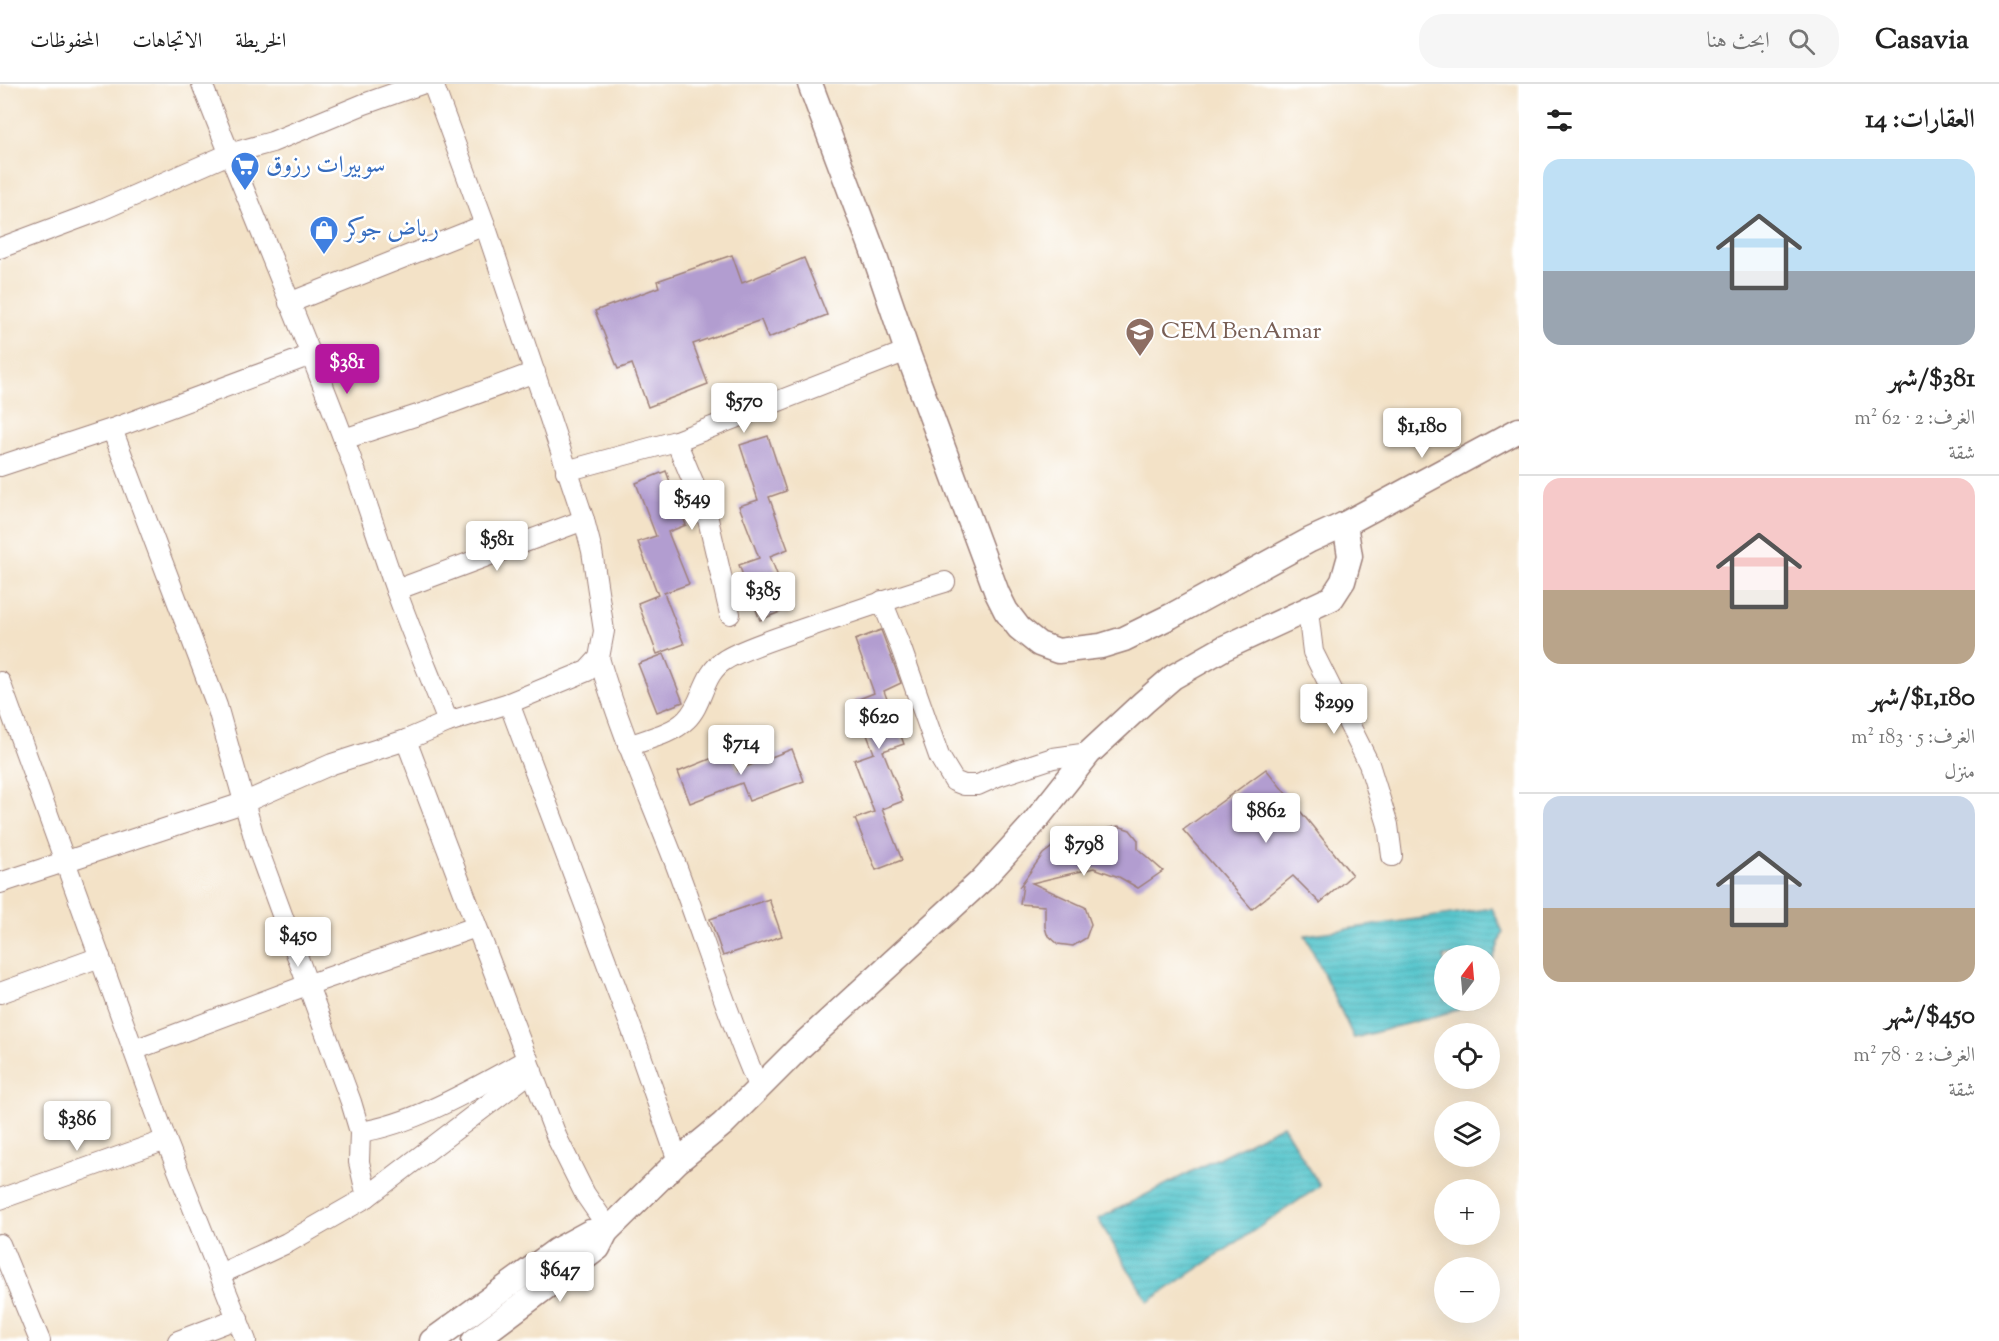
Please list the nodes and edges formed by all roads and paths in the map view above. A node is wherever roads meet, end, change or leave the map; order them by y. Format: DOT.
graph roads {
  1 [pos="202,84"];
  2 [pos="421,84"];
  3 [pos="433,84"];
  4 [pos="810,84"];
  5 [pos="229,154"];
  6 [pos="485,225"];
  7 [pos="0,248"];
  8 [pos="289,303"];
  9 [pos="907,351"];
  10 [pos="311,355"];
  11 [pos="535,372"];
  12 [pos="112,429"];
  13 [pos="1519,430"];
  14 [pos="344,439"];
  15 [pos="676,441"];
  16 [pos="0,466"];
  17 [pos="566,471"];
  18 [pos="584,520"];
  19 [pos="1345,524"];
  20 [pos="945,582"];
  21 [pos="396,590"];
  22 [pos="882,601"];
  23 [pos="1308,611"];
  24 [pos="730,614"];
  25 [pos="599,658"];
  26 [pos="0,682"];
  27 [pos="509,703"];
  28 [pos="448,722"];
  29 [pos="406,740"];
  30 [pos="628,746"];
  31 [pos="1089,753"];
  32 [pos="243,803"];
  33 [pos="1392,856"];
  34 [pos="66,862"];
  35 [pos="0,883"];
  36 [pos="476,927"];
  37 [pos="100,957"];
  38 [pos="307,985"];
  39 [pos="0,993"];
  40 [pos="134,1050"];
  41 [pos="530,1065"];
  42 [pos="759,1088"];
  43 [pos="360,1132"];
  44 [pos="166,1140"];
  45 [pos="678,1161"];
  46 [pos="366,1197"];
  47 [pos="0,1199"];
  48 [pos="608,1231"];
  49 [pos="0,1244"];
  50 [pos="220,1274"];
  51 [pos="238,1318"];
  52 [pos="40,1341"];
  53 [pos="178,1341"];
  54 [pos="246,1341"];
  55 [pos="432,1341"];
  56 [pos="474,1341"];
  1 -- 5 [label="street"];
  2 -- 5 [label="street"];
  3 -- 6 [label="street"];
  4 -- 9 [label="street"];
  5 -- 7 [label="street"];
  5 -- 8 [label="street"];
  6 -- 8 [label="street"];
  6 -- 11 [label="street"];
  8 -- 10 [label="street"];
  9 -- 15 [label="street"];
  9 -- 19 [label="street"];
  10 -- 12 [label="street"];
  10 -- 14 [label="street"];
  11 -- 14 [label="street"];
  11 -- 17 [label="street"];
  12 -- 16 [label="street"];
  12 -- 32 [label="street"];
  13 -- 19 [label="street"];
  14 -- 21 [label="street"];
  15 -- 17 [label="street"];
  15 -- 24 [label="street"];
  17 -- 18 [label="street"];
  18 -- 21 [label="street"];
  18 -- 25 [label="street"];
  19 -- 23 [label="street"];
  20 -- 22 [label="street"];
  21 -- 28 [label="street"];
  22 -- 30 [label="street"];
  22 -- 31 [label="street"];
  23 -- 31 [label="street"];
  23 -- 33 [label="street"];
  25 -- 27 [label="street"];
  25 -- 30 [label="street"];
  26 -- 34 [label="street"];
  27 -- 28 [label="street"];
  27 -- 45 [label="street"];
  28 -- 29 [label="street"];
  29 -- 32 [label="street"];
  29 -- 36 [label="street"];
  30 -- 42 [label="street"];
  31 -- 42 [label="street"];
  32 -- 34 [label="street"];
  32 -- 38 [label="street"];
  34 -- 35 [label="street"];
  34 -- 37 [label="street"];
  36 -- 38 [label="street"];
  36 -- 41 [label="street"];
  37 -- 39 [label="street"];
  37 -- 40 [label="street"];
  38 -- 40 [label="street"];
  38 -- 43 [label="street"];
  40 -- 44 [label="street"];
  41 -- 43 [label="street"];
  41 -- 46 [label="street"];
  41 -- 48 [label="street"];
  42 -- 45 [label="street"];
  43 -- 46 [label="street"];
  44 -- 47 [label="street"];
  44 -- 50 [label="street"];
  45 -- 48 [label="street"];
  46 -- 50 [label="street"];
  48 -- 55 [label="street"];
  48 -- 56 [label="street"];
  49 -- 52 [label="street"];
  50 -- 51 [label="street"];
  51 -- 53 [label="street"];
  51 -- 54 [label="street"];
}
